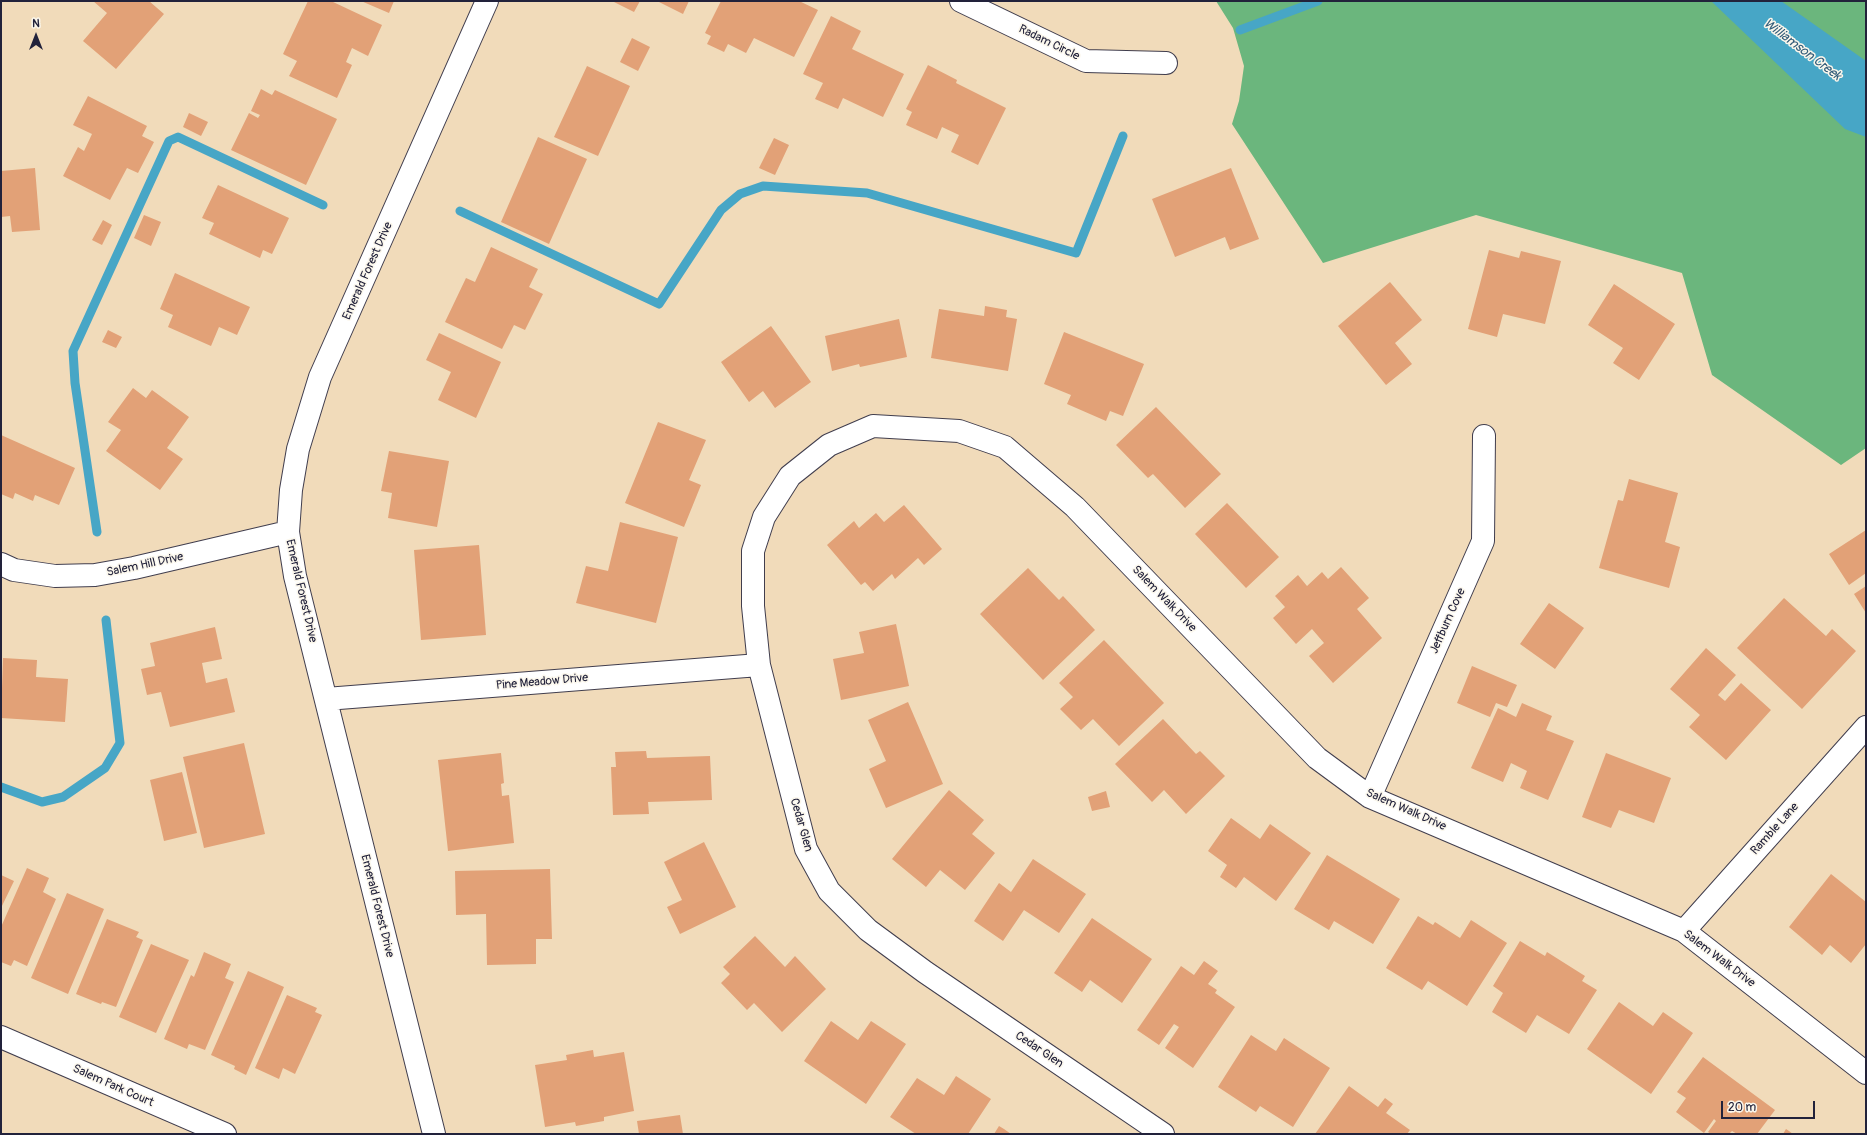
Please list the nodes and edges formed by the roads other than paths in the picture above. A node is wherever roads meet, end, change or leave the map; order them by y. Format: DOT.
graph roads {
  1 [pos="487,1"];
  2 [pos="961,1"];
  3 [pos="1166,63"];
  4 [pos="873,426"];
  5 [pos="1484,436"];
  6 [pos="288,532"];
  7 [pos="1,564"];
  8 [pos="758,664"];
  9 [pos="326,699"];
  10 [pos="1866,726"];
  11 [pos="1370,797"];
  12 [pos="1684,931"];
  13 [pos="1,1037"];
  14 [pos="1866,1073"];
  15 [pos="225,1134"];
  16 [pos="434,1134"];
  17 [pos="1163,1134"];
  1 -- 6 [label="street, Emerald Forest Drive"];
  2 -- 3 [label="street, Radam Circle"];
  4 -- 8 [label="street, Cedar Glen"];
  4 -- 11 [label="street, Salem Walk Drive"];
  5 -- 11 [label="street, Jeffburn Cove"];
  6 -- 7 [label="street, Salem Hill Drive"];
  6 -- 9 [label="street, Emerald Forest Drive"];
  8 -- 9 [label="street, Pine Meadow Drive"];
  8 -- 17 [label="street, Cedar Glen"];
  9 -- 16 [label="street, Emerald Forest Drive"];
  10 -- 12 [label="street, Ramble Lane"];
  11 -- 12 [label="street, Salem Walk Drive"];
  12 -- 14 [label="street, Salem Walk Drive"];
  13 -- 15 [label="street, Salem Park Court"];
}
